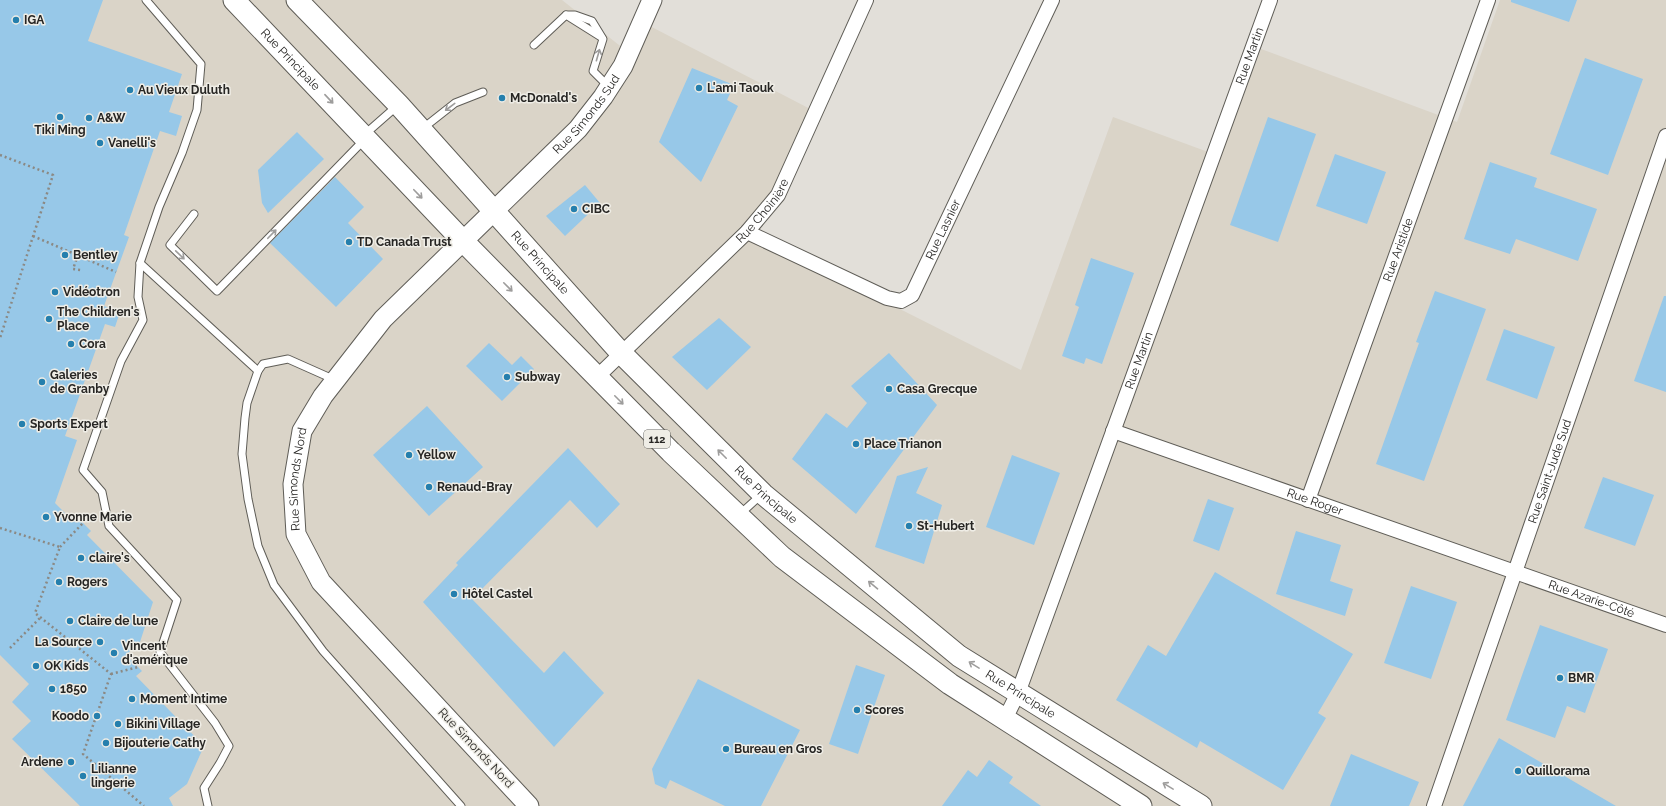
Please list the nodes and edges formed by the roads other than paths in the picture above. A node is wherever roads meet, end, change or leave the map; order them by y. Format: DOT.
graph roads {
  1 [pos="146,0"];
  2 [pos="234,0"];
  3 [pos="297,0"];
  4 [pos="652,0"];
  5 [pos="866,0"];
  6 [pos="1052,0"];
  7 [pos="1270,0"];
  8 [pos="1488,0"];
  9 [pos="534,45"];
  10 [pos="610,87"];
  11 [pos="483,92"];
  12 [pos="398,104"];
  13 [pos="421,130"];
  14 [pos="1666,136"];
  15 [pos="364,137"];
  16 [pos="494,211"];
  17 [pos="194,214"];
  18 [pos="747,232"];
  19 [pos="463,241"];
  20 [pos="140,263"];
  21 [pos="621,353"];
  22 [pos="258,371"];
  23 [pos="596,377"];
  24 [pos="336,380"];
  25 [pos="1113,431"];
  26 [pos="763,494"];
  27 [pos="1308,500"];
  28 [pos="739,516"];
  29 [pos="1516,573"];
  30 [pos="1666,625"];
  31 [pos="1018,693"];
  32 [pos="1005,719"];
  33 [pos="208,806"];
  34 [pos="461,806"];
  35 [pos="529,806"];
  36 [pos="1141,806"];
  37 [pos="1201,806"];
  38 [pos="1434,806"];
  1 -- 20 [label="lane"];
  2 -- 15 [label="main road, Rue Principale / 112, one-way"];
  3 -- 12 [label="main road, Rue Principale"];
  4 -- 10 [label="street, Rue Simonds Sud"];
  5 -- 18 [label="street, Rue Choinière"];
  6 -- 18 [label="street, Rue Lasnier"];
  7 -- 25 [label="street, Rue Martin"];
  8 -- 27 [label="street, Rue Aristide"];
  10 -- 9 [label="lane, one-way"];
  10 -- 16 [label="street, Rue Simonds Sud"];
  11 -- 13 [label="lane, one-way"];
  12 -- 13 [label="main road, Rue Principale"];
  12 -- 15 [label="lane"];
  13 -- 16 [label="main road, Rue Principale"];
  14 -- 29 [label="street, Rue Saint-Jude Sud"];
  17 -- 15 [label="lane, one-way"];
  15 -- 19 [label="main road, Rue Principale / 112, one-way"];
  16 -- 19 [label="street, Rue Simonds Nord"];
  16 -- 21 [label="main road, Rue Principale"];
  18 -- 21 [label="street, Rue Choinière"];
  19 -- 23 [label="main road, Rue Principale / 112, one-way"];
  19 -- 24 [label="street, Rue Simonds Nord"];
  20 -- 22 [label="lane"];
  20 -- 33 [label="lane"];
  21 -- 23 [label="street, Rue Choinière"];
  26 -- 21 [label="main road, Rue Principale, one-way"];
  22 -- 24 [label="lane"];
  22 -- 34 [label="lane"];
  23 -- 28 [label="main road, Rue Principale / 112, one-way"];
  24 -- 35 [label="street, Rue Simonds Nord"];
  25 -- 27 [label="street, Rue Roger"];
  25 -- 31 [label="street, Rue Martin"];
  26 -- 28 [label="lane"];
  31 -- 26 [label="main road, Rue Principale, one-way"];
  27 -- 29 [label="street, Rue Roger"];
  28 -- 32 [label="main road, Rue Principale / 112"];
  29 -- 30 [label="street, Rue Azarie-Côté"];
  29 -- 38 [label="street, Rue Saint-Jude Sud"];
  31 -- 32 [label="street, Rue Martin"];
  37 -- 31 [label="main road, Rue Principale, one-way"];
  32 -- 36 [label="main road, Rue Principale / 112"];
}
